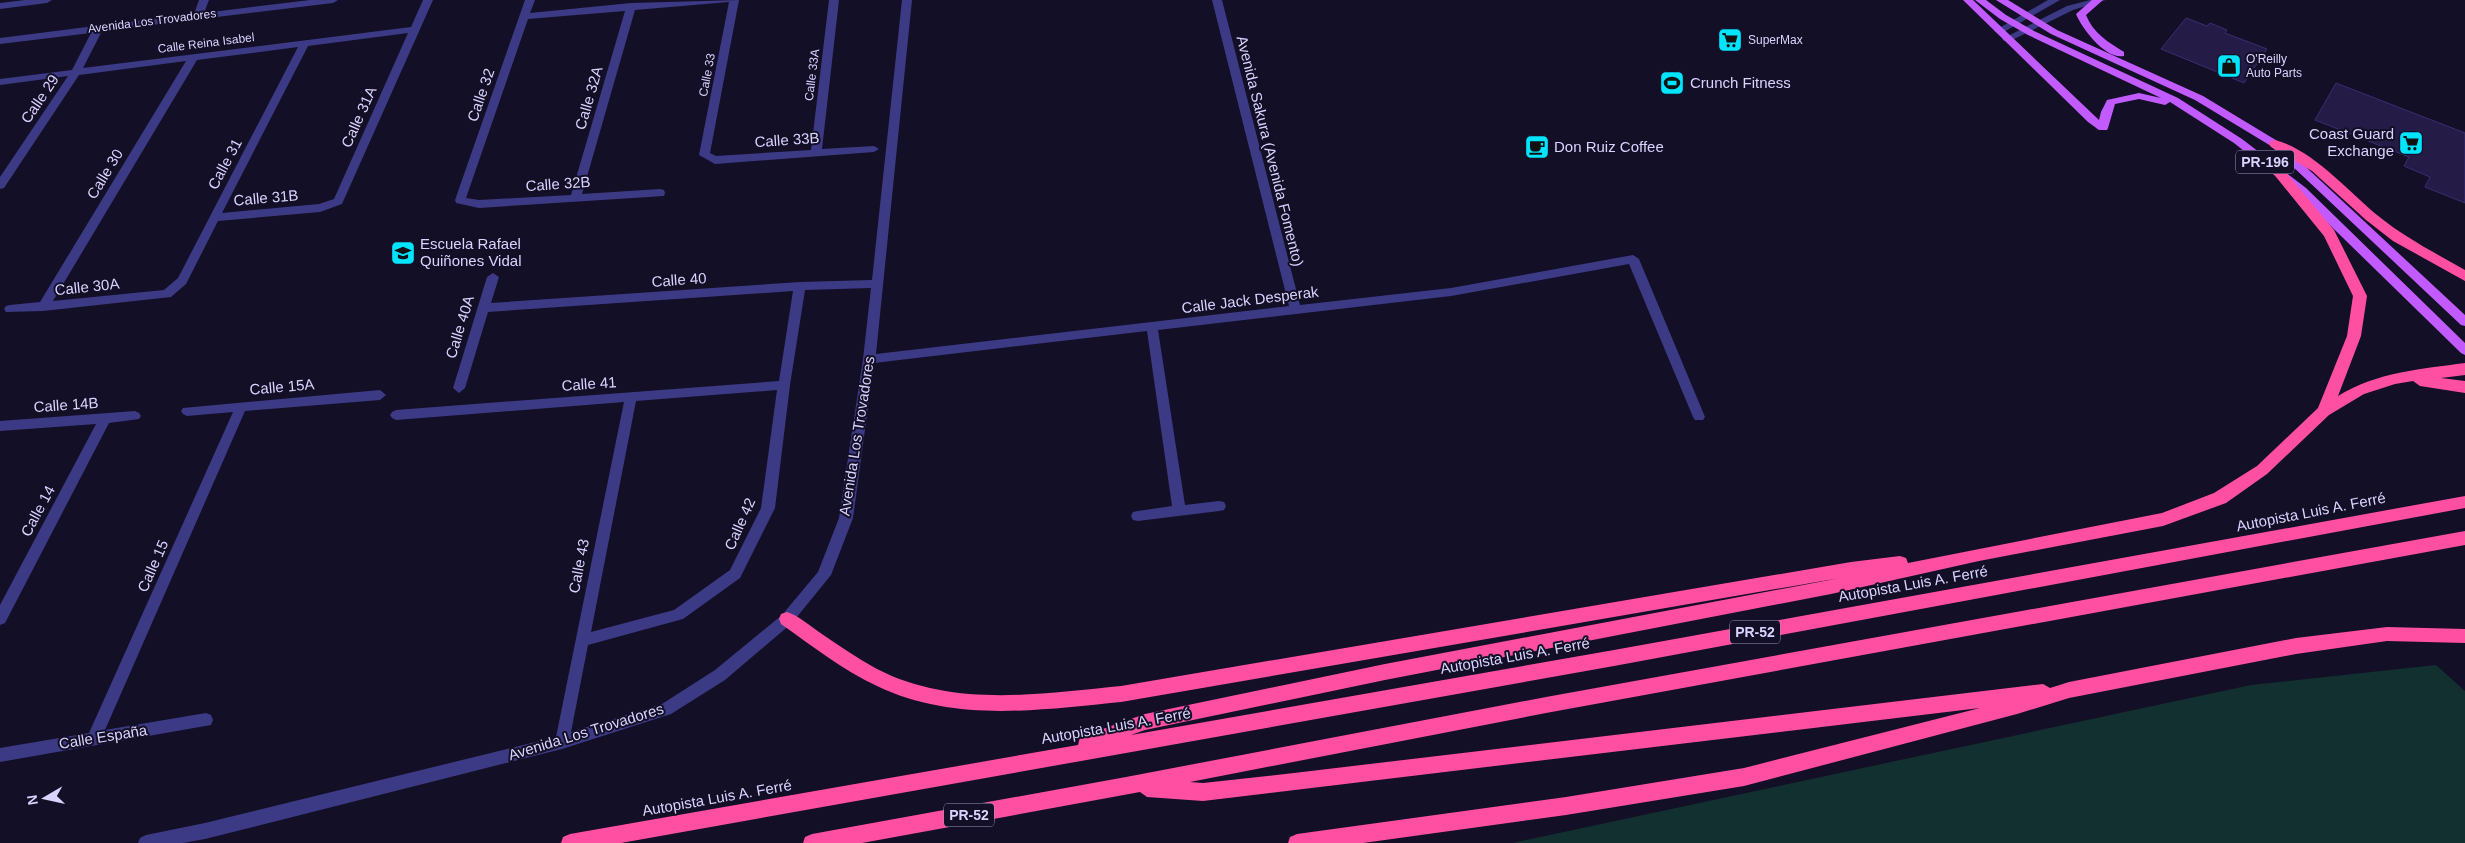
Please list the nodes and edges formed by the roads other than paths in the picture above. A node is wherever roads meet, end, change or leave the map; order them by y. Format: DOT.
graph roads {
  1 [pos="47,0"];
  2 [pos="204,0"];
  3 [pos="333,0"];
  4 [pos="428,0"];
  5 [pos="530,0"];
  6 [pos="726,0"];
  7 [pos="734,0"];
  8 [pos="834,0"];
  9 [pos="906,0"];
  10 [pos="1217,0"];
  11 [pos="1968,0"];
  12 [pos="1980,0"];
  13 [pos="2001,0"];
  14 [pos="2055,0"];
  15 [pos="2100,0"];
  16 [pos="0,6"];
  17 [pos="631,6"];
  18 [pos="198,15"];
  19 [pos="524,16"];
  20 [pos="2028,17"];
  21 [pos="2014,23"];
  22 [pos="2039,24"];
  23 [pos="99,27"];
  24 [pos="416,29"];
  25 [pos="2026,30"];
  26 [pos="2003,35"];
  27 [pos="0,41"];
  28 [pos="305,43"];
  29 [pos="193,58"];
  30 [pos="76,72"];
  31 [pos="0,82"];
  32 [pos="2199,98"];
  33 [pos="2195,114"];
  34 [pos="2275,144"];
  35 [pos="874,149"];
  36 [pos="816,153"];
  37 [pos="704,155"];
  38 [pos="2278,172"];
  39 [pos="0,185"];
  40 [pos="660,192"];
  41 [pos="576,197"];
  42 [pos="460,200"];
  43 [pos="320,208"];
  44 [pos="214,218"];
  45 [pos="2465,276"];
  46 [pos="493,277"];
  47 [pos="878,284"];
  48 [pos="800,286"];
  49 [pos="166,294"];
  50 [pos="42,306"];
  51 [pos="484,308"];
  52 [pos="10,309"];
  53 [pos="1295,309"];
  54 [pos="2465,322"];
  55 [pos="1152,327"];
  56 [pos="2465,350"];
  57 [pos="869,359"];
  58 [pos="2465,369"];
  59 [pos="2405,377"];
  60 [pos="784,385"];
  61 [pos="2465,387"];
  62 [pos="459,388"];
  63 [pos="380,395"];
  64 [pos="631,397"];
  65 [pos="241,407"];
  66 [pos="188,411"];
  67 [pos="2324,411"];
  68 [pos="396,415"];
  69 [pos="136,416"];
  70 [pos="1699,416"];
  71 [pos="105,418"];
  72 [pos="0,426"];
  73 [pos="2465,502"];
  74 [pos="1219,506"];
  75 [pos="1179,510"];
  76 [pos="1138,516"];
  77 [pos="2465,538"];
  78 [pos="1979,554"];
  79 [pos="0,619"];
  80 [pos="786,619"];
  81 [pos="2465,636"];
  82 [pos="581,641"];
  83 [pos="2069,690"];
  84 [pos="206,720"];
  85 [pos="94,739"];
  86 [pos="562,742"];
  87 [pos="0,755"];
  88 [pos="1045,758"];
  89 [pos="1126,786"];
  90 [pos="204,837"];
  91 [pos="146,843"];
  92 [pos="570,843"];
  93 [pos="812,843"];
  94 [pos="1297,843"];
  1 -- 16 [label="street"];
  2 -- 18 [label="street"];
  3 -- 18 [label="street, Avenida Los Trovadores"];
  4 -- 24 [label="street, Calle 31A"];
  5 -- 19 [label="street, Calle 32"];
  6 -- 17 [label="street"];
  7 -- 37 [label="street, Calle 33"];
  8 -- 36 [label="street, Calle 33A"];
  9 -- 47 [label="street, Avenida Los Trovadores"];
  10 -- 53 [label="street, Avenida Sakura (Avenida Fomento)"];
  11 -- 26 [label="main road"];
  12 -- 21 [label="main road, PR-196"];
  13 -- 20 [label="main road, PR-196"];
  14 -- 20 [label="street"];
  15 -- 22 [label="street"];
  15 -- 32 [label="main road"];
  17 -- 19 [label="street"];
  17 -- 41 [label="street, Calle 32A"];
  18 -- 23 [label="street, Avenida Los Trovadores"];
  19 -- 42 [label="street, Calle 32"];
  20 -- 21 [label="street"];
  20 -- 22 [label="main road, PR-196"];
  21 -- 25 [label="main road, PR-196"];
  21 -- 26 [label="street"];
  22 -- 25 [label="street"];
  22 -- 32 [label="main road, PR-196"];
  23 -- 27 [label="street, Avenida Los Trovadores"];
  23 -- 30 [label="street, Calle 29"];
  24 -- 28 [label="street, Calle Reina Isabel"];
  24 -- 43 [label="street, Calle 31A"];
  25 -- 26 [label="street"];
  25 -- 33 [label="main road, PR-196"];
  26 -- 33 [label="main road"];
  28 -- 29 [label="street, Calle Reina Isabel"];
  28 -- 44 [label="street, Calle 31"];
  29 -- 30 [label="street, Calle Reina Isabel"];
  29 -- 50 [label="street, Calle 30"];
  30 -- 31 [label="street, Calle Reina Isabel"];
  30 -- 39 [label="street, Calle 29"];
  32 -- 34 [label="main road, PR-196"];
  33 -- 38 [label="main road, PR-196"];
  34 -- 45 [label="highway"];
  34 -- 54 [label="main road, PR-196"];
  35 -- 36 [label="street, Calle 33B"];
  36 -- 37 [label="street, Calle 33B"];
  38 -- 56 [label="main road, PR-196"];
  38 -- 67 [label="highway"];
  40 -- 41 [label="street, Calle 32B"];
  41 -- 42 [label="street, Calle 32B"];
  43 -- 44 [label="street, Calle 31B"];
  44 -- 49 [label="street, Calle 31"];
  46 -- 51 [label="street, Calle 40A"];
  47 -- 48 [label="street, Calle 40"];
  47 -- 57 [label="street, Avenida Los Trovadores"];
  48 -- 51 [label="street, Calle 40"];
  48 -- 60 [label="street, Calle 42"];
  49 -- 50 [label="street, Calle 30A"];
  50 -- 52 [label="street, Calle 30A"];
  51 -- 62 [label="street, Calle 40A"];
  53 -- 55 [label="street, Calle Jack Desperak"];
  53 -- 70 [label="street, Calle Jack Desperak"];
  55 -- 57 [label="street, Calle Jack Desperak"];
  55 -- 75 [label="street"];
  57 -- 80 [label="street, Avenida Los Trovadores"];
  58 -- 59 [label="highway"];
  59 -- 61 [label="highway"];
  59 -- 67 [label="highway"];
  60 -- 64 [label="street, Calle 41"];
  60 -- 82 [label="street, Calle 42"];
  63 -- 65 [label="street, Calle 15A"];
  64 -- 68 [label="street, Calle 41"];
  64 -- 82 [label="street, Calle 43"];
  65 -- 66 [label="street, Calle 15A"];
  65 -- 85 [label="street, Calle 15"];
  67 -- 78 [label="highway"];
  69 -- 71 [label="street, Calle 14B"];
  71 -- 72 [label="street, Calle 14B"];
  71 -- 79 [label="street, Calle 14"];
  73 -- 88 [label="highway, Autopista Luis A. Ferré / PR-52"];
  74 -- 75 [label="street"];
  75 -- 76 [label="street"];
  77 -- 89 [label="highway, PR-52"];
  78 -- 80 [label="highway"];
  78 -- 88 [label="highway"];
  80 -- 86 [label="street, Avenida Los Trovadores"];
  81 -- 83 [label="highway"];
  82 -- 86 [label="street, Calle 43"];
  83 -- 89 [label="highway"];
  83 -- 94 [label="highway"];
  84 -- 85 [label="street, Calle España"];
  85 -- 87 [label="street, Calle España"];
  86 -- 90 [label="street, Avenida Los Trovadores"];
  88 -- 92 [label="highway, Autopista Luis A. Ferré / PR-52"];
  89 -- 93 [label="highway, PR-52"];
  90 -- 91 [label="street, Avenida Los Trovadores"];
}
